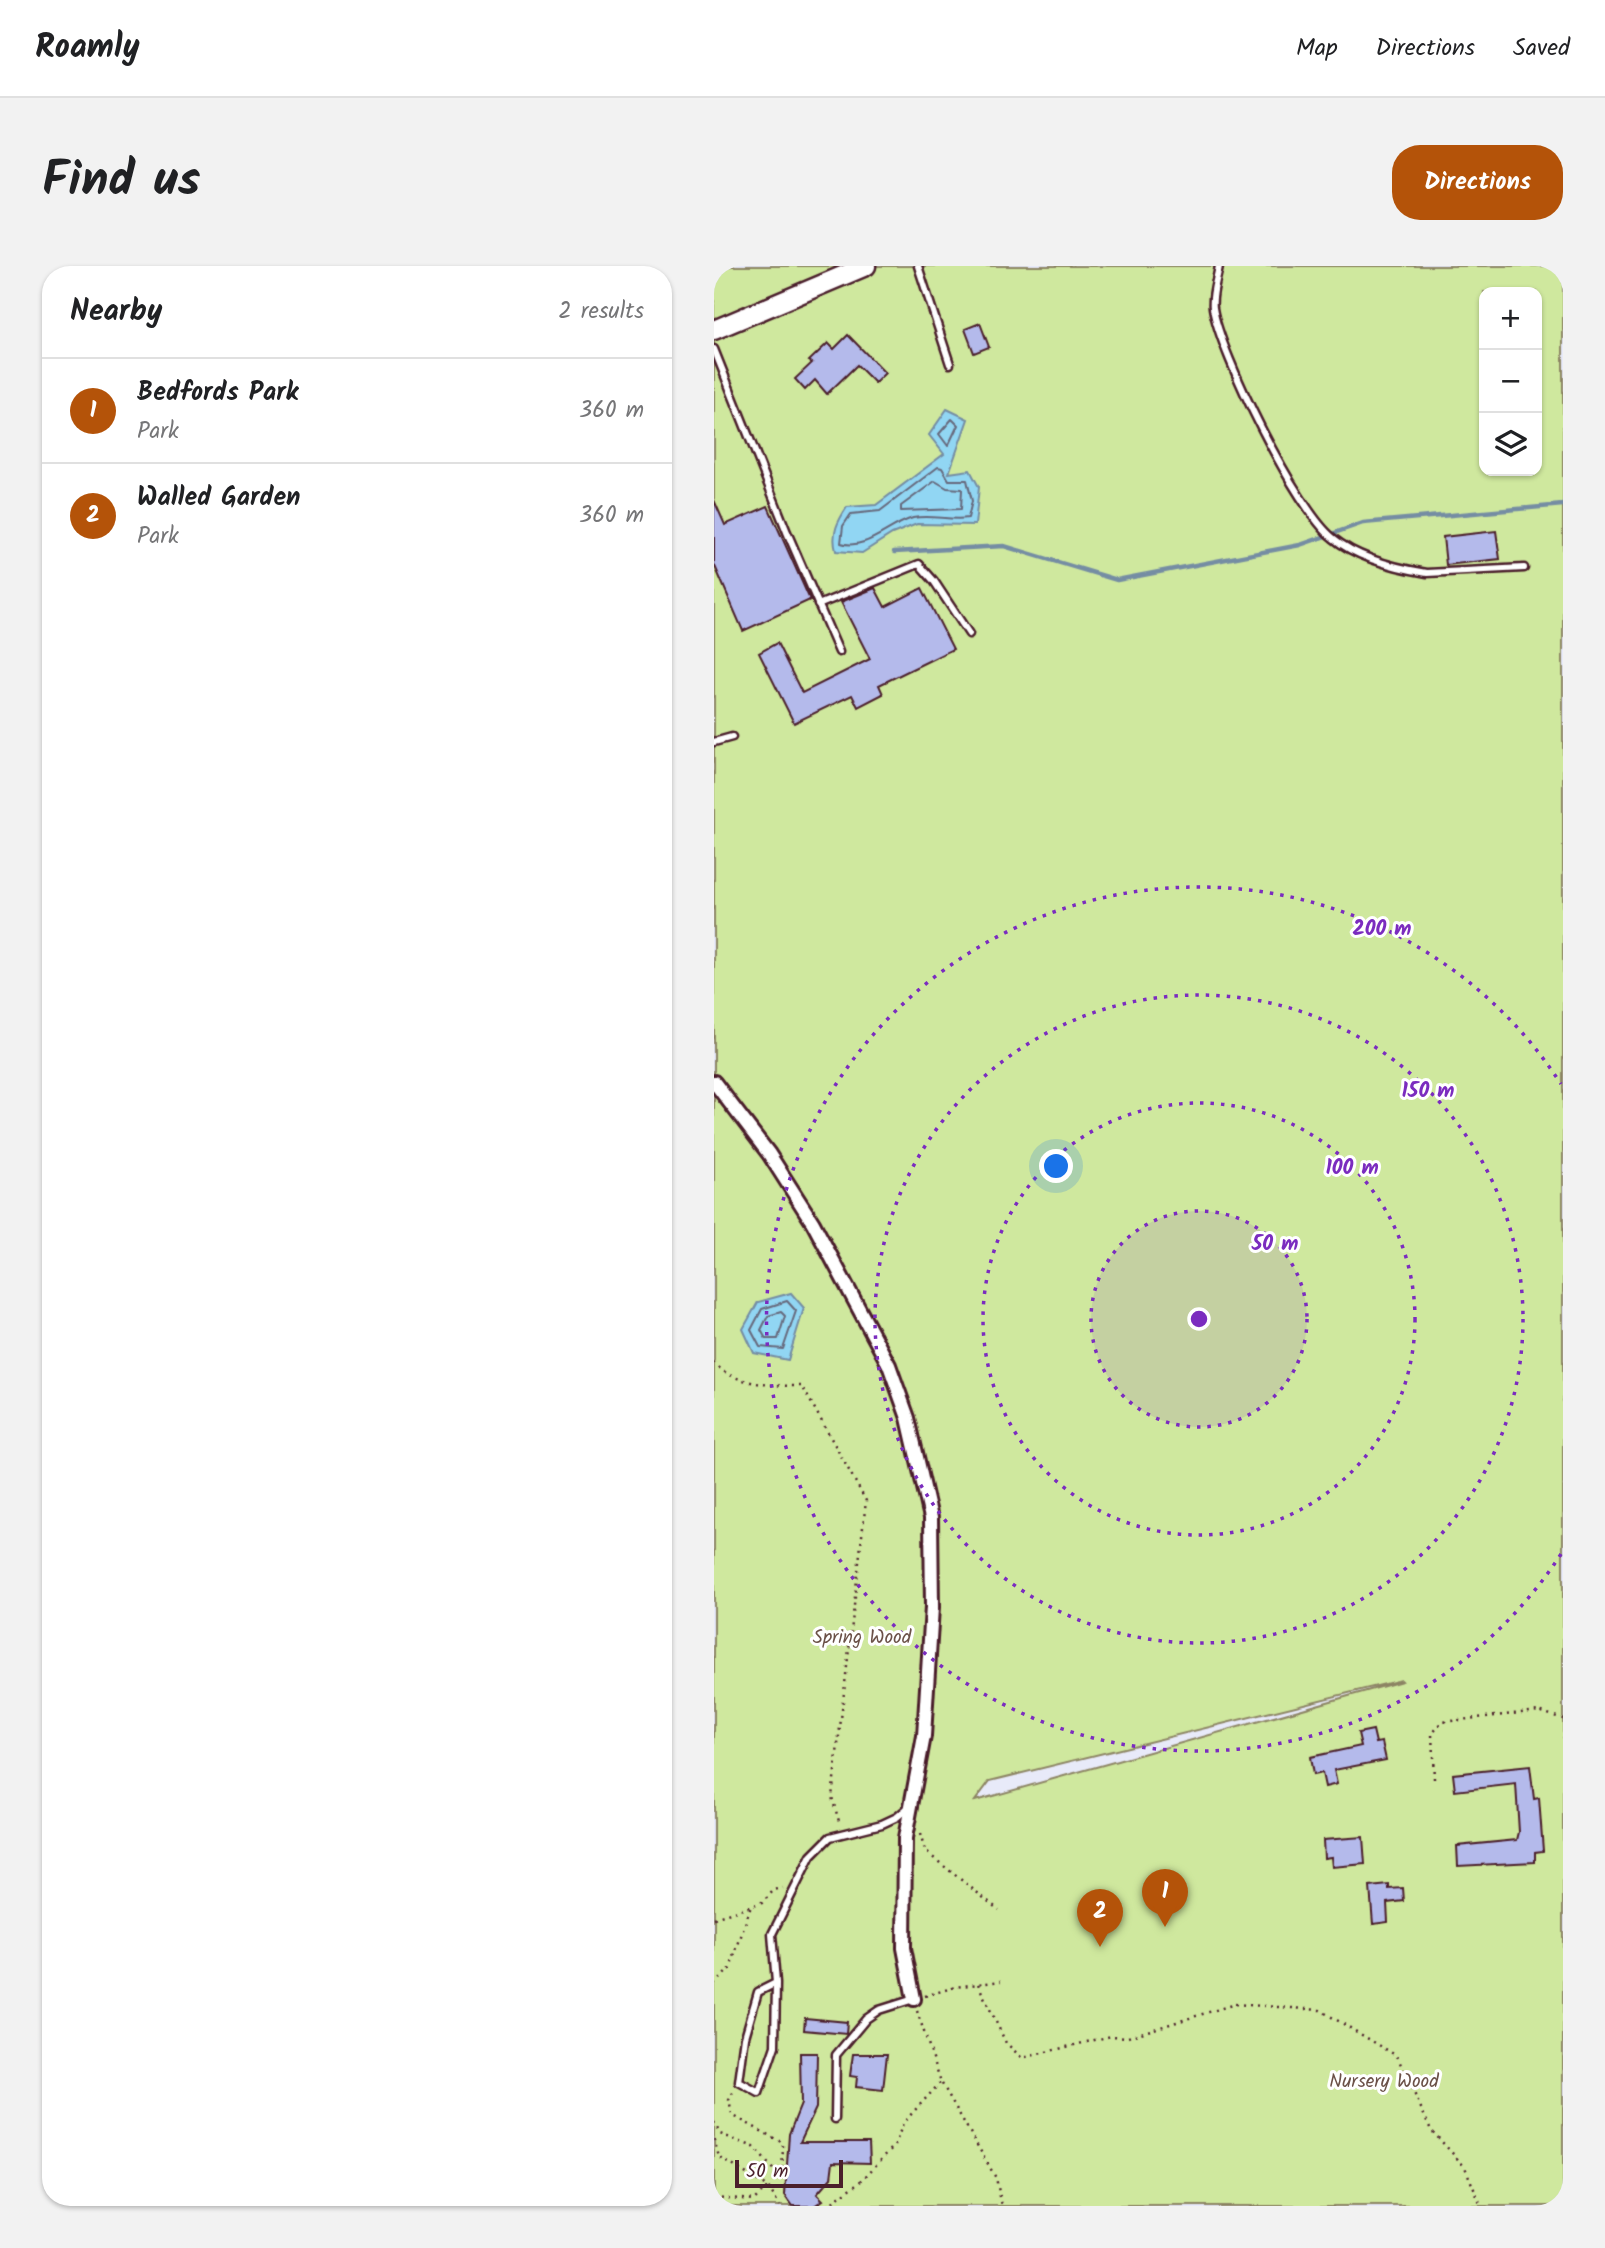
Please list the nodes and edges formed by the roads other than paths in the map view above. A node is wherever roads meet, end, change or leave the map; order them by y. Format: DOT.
graph roads {
  1 [pos="866,266"];
  2 [pos="918,266"];
  3 [pos="1219,266"];
  4 [pos="714,330"];
  5 [pos="714,349"];
  6 [pos="950,364"];
  7 [pos="1524,568"];
  8 [pos="818,605"];
  9 [pos="969,634"];
  10 [pos="839,652"];
  11 [pos="732,737"];
  12 [pos="714,742"];
  13 [pos="714,1082"];
  14 [pos="911,1804"];
  15 [pos="776,1983"];
  16 [pos="914,1999"];
  17 [pos="835,2119"];
  1 -- 4 [label="street"];
  2 -- 6 [label="lane"];
  3 -- 7 [label="lane"];
  5 -- 8 [label="lane"];
  8 -- 9 [label="lane"];
  8 -- 10 [label="lane"];
  11 -- 12 [label="lane"];
  13 -- 14 [label="street"];
  14 -- 15 [label="lane"];
  14 -- 16 [label="street"];
  15 -- 15 [label="lane"];
  16 -- 17 [label="lane"];
}
